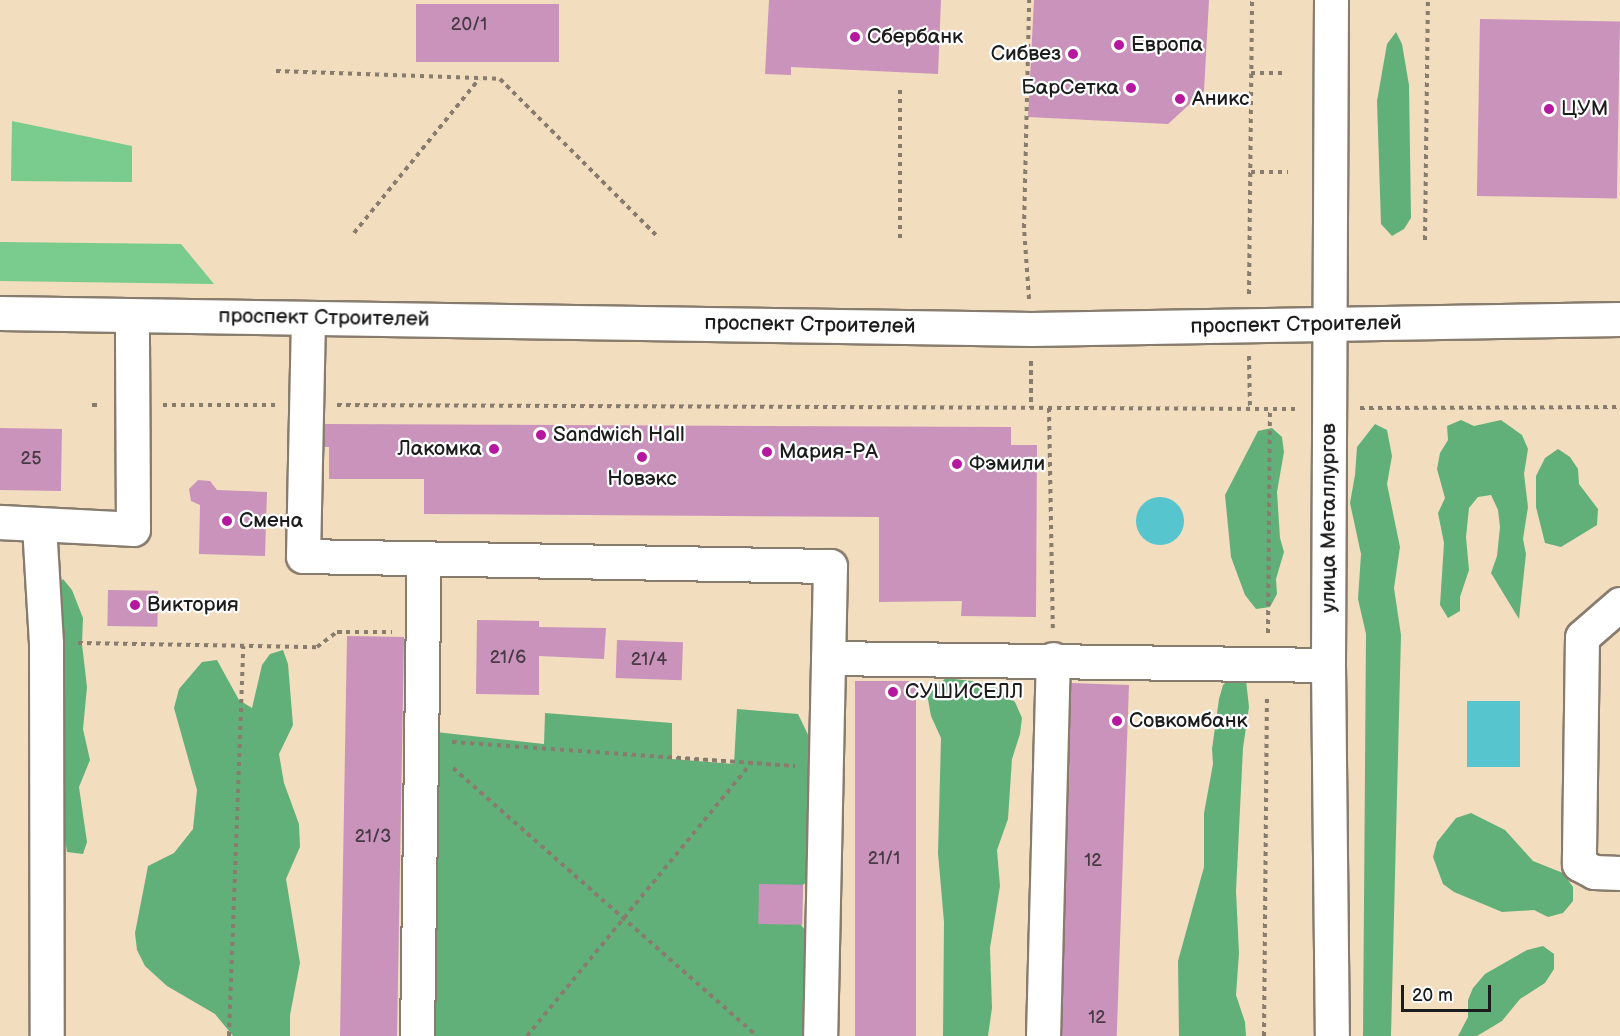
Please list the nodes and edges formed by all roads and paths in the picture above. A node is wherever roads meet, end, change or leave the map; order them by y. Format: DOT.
graph roads {
  1 [pos="1029,0"];
  2 [pos="1251,0"];
  3 [pos="1331,0"];
  4 [pos="1428,0"];
  5 [pos="276,70"];
  6 [pos="1251,73"];
  7 [pos="1282,73"];
  8 [pos="480,78"];
  9 [pos="900,88"];
  10 [pos="1251,172"];
  11 [pos="1288,172"];
  12 [pos="1024,228"];
  13 [pos="354,233"];
  14 [pos="657,236"];
  15 [pos="900,238"];
  16 [pos="1425,240"];
  17 [pos="0,313"];
  18 [pos="132,317"];
  19 [pos="308,318"];
  20 [pos="1620,320"];
  21 [pos="1331,324"];
  22 [pos="1248,326"];
  23 [pos="92,405"];
  24 [pos="132,405"];
  25 [pos="306,405"];
  26 [pos="1620,407"];
  27 [pos="1049,408"];
  28 [pos="1250,409"];
  29 [pos="1270,409"];
  30 [pos="1330,409"];
  31 [pos="0,522"];
  32 [pos="39,525"];
  33 [pos="424,558"];
  34 [pos="1620,604"];
  35 [pos="423,632"];
  36 [pos="46,643"];
  37 [pos="243,646"];
  38 [pos="828,658"];
  39 [pos="1053,659"];
  40 [pos="1267,664"];
  41 [pos="1328,665"];
  42 [pos="421,740"];
  43 [pos="751,763"];
  44 [pos="825,768"];
  45 [pos="1620,873"];
  46 [pos="623,918"];
  47 [pos="47,1036"];
  48 [pos="229,1036"];
  49 [pos="417,1036"];
  50 [pos="527,1036"];
  51 [pos="757,1036"];
  52 [pos="820,1036"];
  53 [pos="1043,1036"];
  54 [pos="1264,1036"];
  55 [pos="1332,1036"];
  1 -- 12 [label="path"];
  2 -- 6 [label="path"];
  3 -- 21 [label="street, улица Металлургов"];
  4 -- 16 [label="path"];
  5 -- 8 [label="path"];
  6 -- 7 [label="path"];
  6 -- 10 [label="path"];
  8 -- 13 [label="path"];
  8 -- 14 [label="path"];
  9 -- 15 [label="path"];
  10 -- 11 [label="path"];
  10 -- 22 [label="path"];
  17 -- 18 [label="street, проспект Строителей"];
  18 -- 19 [label="street, проспект Строителей"];
  18 -- 24 [label="street"];
  19 -- 22 [label="street, проспект Строителей"];
  19 -- 25 [label="street"];
  20 -- 21 [label="street, проспект Строителей"];
  21 -- 22 [label="street, проспект Строителей"];
  21 -- 30 [label="street, улица Металлургов"];
  22 -- 28 [label="path"];
  23 -- 24 [label="path"];
  24 -- 25 [label="path"];
  24 -- 32 [label="street"];
  25 -- 27 [label="path"];
  25 -- 33 [label="street"];
  26 -- 30 [label="path"];
  27 -- 28 [label="path"];
  27 -- 39 [label="path"];
  28 -- 29 [label="path"];
  29 -- 30 [label="path"];
  29 -- 40 [label="path"];
  30 -- 41 [label="street, улица Металлургов"];
  31 -- 32 [label="street"];
  32 -- 36 [label="street"];
  33 -- 35 [label="street"];
  33 -- 38 [label="street"];
  34 -- 45 [label="street"];
  35 -- 37 [label="path"];
  35 -- 42 [label="street"];
  36 -- 37 [label="path"];
  36 -- 47 [label="street"];
  37 -- 48 [label="path"];
  38 -- 39 [label="street"];
  38 -- 44 [label="street"];
  39 -- 40 [label="street"];
  39 -- 53 [label="street"];
  40 -- 41 [label="street"];
  40 -- 54 [label="path"];
  41 -- 55 [label="street, улица Металлургов"];
  42 -- 43 [label="path"];
  42 -- 46 [label="path"];
  42 -- 49 [label="street"];
  43 -- 44 [label="path"];
  43 -- 46 [label="path"];
  44 -- 52 [label="street"];
  46 -- 50 [label="path"];
  46 -- 51 [label="path"];
}
